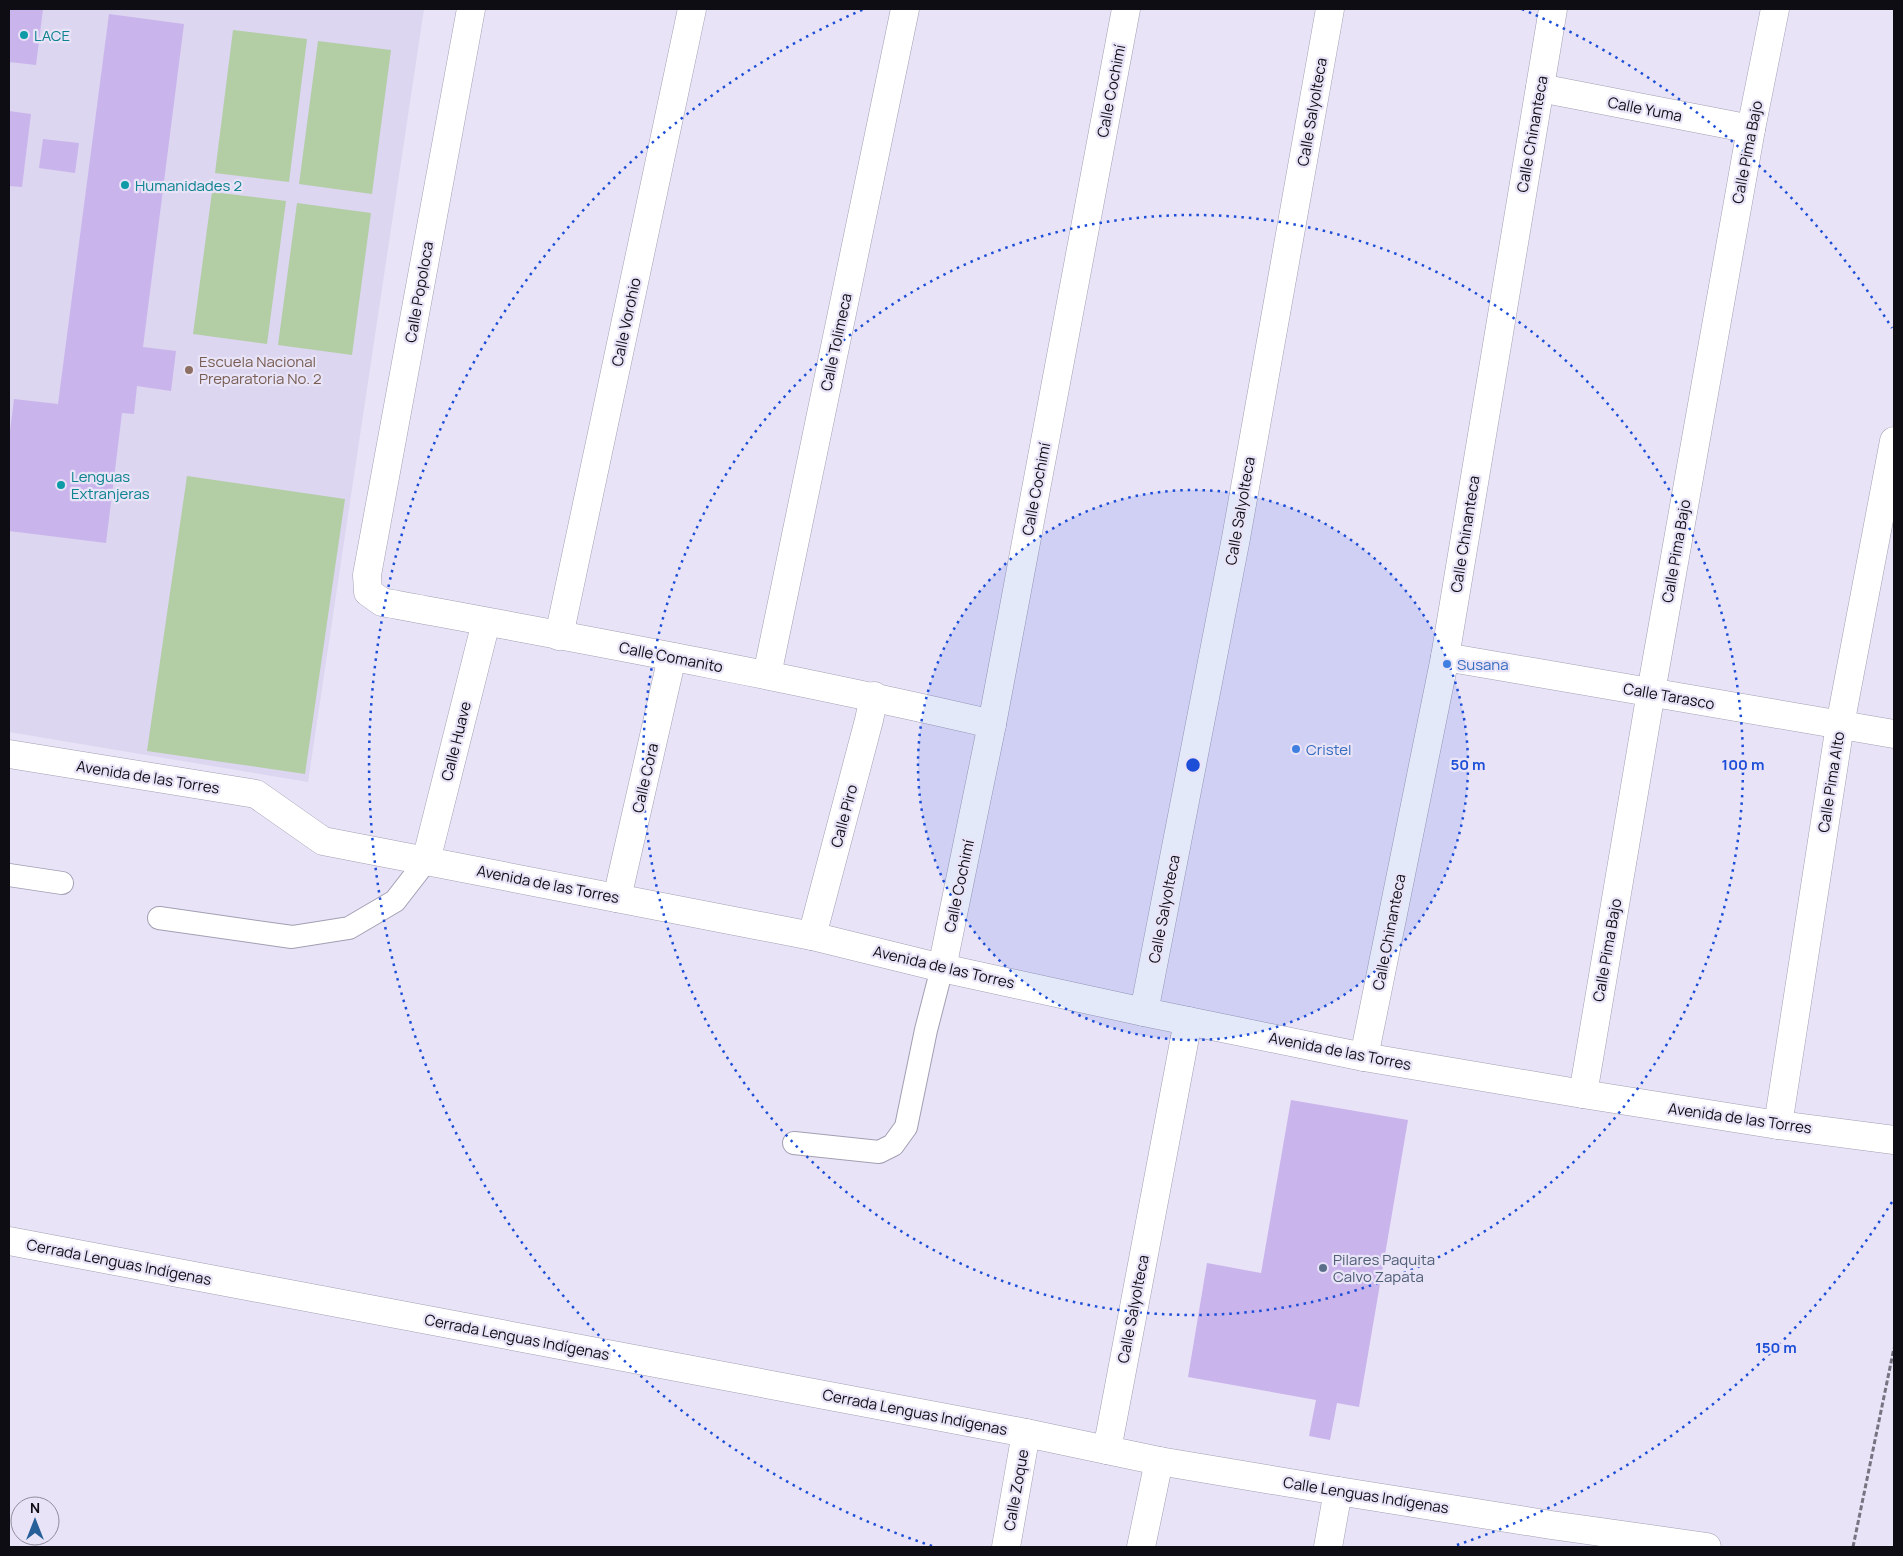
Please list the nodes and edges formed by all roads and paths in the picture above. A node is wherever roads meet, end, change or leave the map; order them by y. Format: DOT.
graph roads {
  1 [pos="471,9"];
  2 [pos="692,9"];
  3 [pos="905,9"];
  4 [pos="1126,9"];
  5 [pos="1330,9"];
  6 [pos="1553,9"];
  7 [pos="1775,9"];
  8 [pos="1540,88"];
  9 [pos="1751,129"];
  10 [pos="1894,441"];
  11 [pos="367,575"];
  12 [pos="486,622"];
  13 [pos="559,636"];
  14 [pos="672,658"];
  15 [pos="1444,658"];
  16 [pos="767,674"];
  17 [pos="1651,692"];
  18 [pos="874,696"];
  19 [pos="992,724"];
  20 [pos="1840,725"];
  21 [pos="1894,734"];
  22 [pos="9,754"];
  23 [pos="426,861"];
  24 [pos="9,875"];
  25 [pos="62,883"];
  26 [pos="617,898"];
  27 [pos="159,918"];
  28 [pos="812,936"];
  29 [pos="942,968"];
  30 [pos="1144,1012"];
  31 [pos="1188,1021"];
  32 [pos="1364,1057"];
  33 [pos="1583,1094"];
  34 [pos="1778,1125"];
  35 [pos="1894,1140"];
  36 [pos="794,1143"];
  37 [pos="9,1241"];
  38 [pos="1894,1348"];
  39 [pos="1026,1433"];
  40 [pos="1107,1450"];
  41 [pos="1159,1460"];
  42 [pos="1338,1491"];
  43 [pos="1549,1536"];
  44 [pos="1006,1547"];
  45 [pos="1141,1547"];
  46 [pos="1328,1547"];
  47 [pos="1707,1547"];
  48 [pos="1853,1547"];
  1 -- 11 [label="street, Calle Popoloca"];
  2 -- 13 [label="street, Calle Vorohio"];
  3 -- 16 [label="street, Calle Tolimeca"];
  4 -- 19 [label="street, Calle Cochimí"];
  5 -- 30 [label="street, Calle Salyolteca"];
  6 -- 8 [label="street, Calle Chinanteca"];
  7 -- 9 [label="street, Calle Pima Bajo"];
  8 -- 9 [label="street, Calle Yuma"];
  8 -- 15 [label="street, Calle Chinanteca"];
  9 -- 17 [label="street, Calle Pima Bajo"];
  10 -- 20 [label="street, Calle Pima Alto"];
  11 -- 12 [label="street, Calle Comanito"];
  12 -- 13 [label="street, Calle Comanito"];
  12 -- 23 [label="street, Calle Huave"];
  13 -- 14 [label="street, Calle Comanito"];
  14 -- 16 [label="street, Calle Comanito"];
  14 -- 26 [label="street, Calle Cora"];
  15 -- 17 [label="street, Calle Tarasco"];
  15 -- 32 [label="street, Calle Chinanteca"];
  16 -- 18 [label="street, Calle Comanito"];
  17 -- 20 [label="street, Calle Tarasco"];
  17 -- 33 [label="street, Calle Pima Bajo"];
  18 -- 19 [label="street, Calle Comanito"];
  18 -- 28 [label="street, Calle Piro"];
  19 -- 29 [label="street, Calle Cochimí"];
  20 -- 21 [label="street, Calle Tarasco"];
  20 -- 34 [label="street, Calle Pima Alto"];
  22 -- 23 [label="street, Avenida de las Torres"];
  23 -- 26 [label="street, Avenida de las Torres"];
  23 -- 27 [label="lane"];
  24 -- 25 [label="lane"];
  26 -- 28 [label="street, Avenida de las Torres"];
  28 -- 29 [label="street, Avenida de las Torres"];
  29 -- 30 [label="street, Avenida de las Torres"];
  29 -- 36 [label="lane"];
  30 -- 31 [label="street, Avenida de las Torres"];
  31 -- 32 [label="street, Avenida de las Torres"];
  31 -- 40 [label="street, Calle Salyolteca"];
  32 -- 33 [label="street, Avenida de las Torres"];
  33 -- 34 [label="street, Avenida de las Torres"];
  34 -- 35 [label="street, Avenida de las Torres"];
  37 -- 39 [label="street, Cerrada Lenguas Indígenas"];
  38 -- 48 [label="path"];
  39 -- 40 [label="street, Calle Lenguas Indígenas"];
  39 -- 44 [label="street, Calle Zoque"];
  40 -- 41 [label="street, Calle Lenguas Indígenas"];
  41 -- 42 [label="street, Calle Lenguas Indígenas"];
  41 -- 45 [label="street"];
  42 -- 43 [label="street, Calle Lenguas Indígenas"];
  42 -- 46 [label="street"];
  43 -- 47 [label="street, Calle Lenguas Indígenas"];
}
